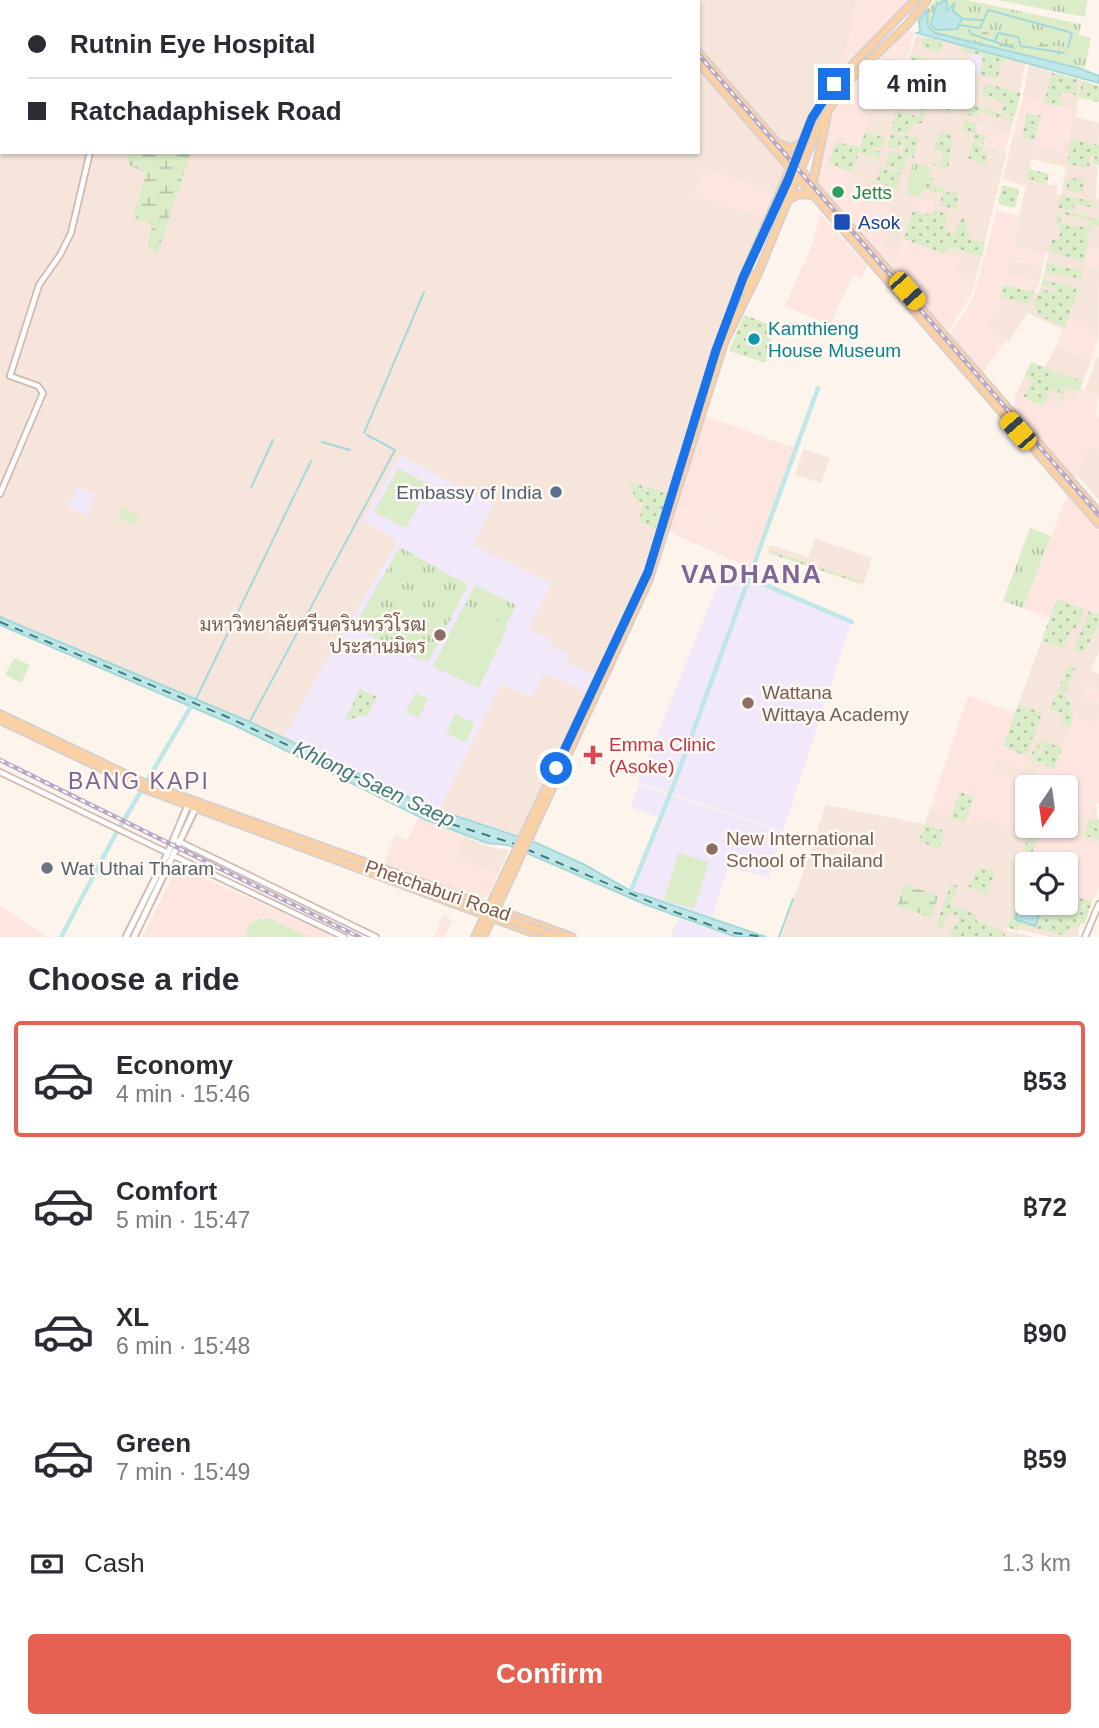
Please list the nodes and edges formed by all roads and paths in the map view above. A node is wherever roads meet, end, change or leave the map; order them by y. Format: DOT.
graph roads {
  1 [pos="915,0"];
  2 [pos="928,0"];
  3 [pos="700,54"];
  4 [pos="700,64"];
  5 [pos="840,91"];
  6 [pos="818,108"];
  7 [pos="827,110"];
  8 [pos="802,142"];
  9 [pos="778,144"];
  10 [pos="90,154"];
  11 [pos="794,161"];
  12 [pos="800,169"];
  13 [pos="792,172"];
  14 [pos="797,178"];
  15 [pos="813,182"];
  16 [pos="811,195"];
  17 [pos="789,199"];
  18 [pos="745,274"];
  19 [pos="742,302"];
  20 [pos="1053,465"];
  21 [pos="0,494"];
  22 [pos="1099,513"];
  23 [pos="1099,524"];
  24 [pos="0,714"];
  25 [pos="0,720"];
  26 [pos="45,739"];
  27 [pos="0,772"];
  28 [pos="194,805"];
  29 [pos="183,818"];
  30 [pos="536,818"];
  31 [pos="190,821"];
  32 [pos="177,841"];
  33 [pos="171,855"];
  34 [pos="342,860"];
  35 [pos="449,892"];
  36 [pos="499,897"];
  37 [pos="446,902"];
  38 [pos="477,902"];
  39 [pos="1099,904"];
  40 [pos="493,908"];
  41 [pos="474,911"];
  42 [pos="511,915"];
  43 [pos="489,917"];
  44 [pos="508,924"];
  45 [pos="535,924"];
  46 [pos="531,932"];
  47 [pos="480,935"];
  48 [pos="126,937"];
  49 [pos="134,937"];
  50 [pos="344,937"];
  51 [pos="376,937"];
  52 [pos="544,937"];
  53 [pos="558,937"];
  54 [pos="572,937"];
  55 [pos="1085,937"];
  1 -- 6 [label="main road"];
  2 -- 5 [label="main road"];
  3 -- 9 [label="main road"];
  4 -- 13 [label="main road"];
  5 -- 6 [label="main road"];
  5 -- 7 [label="main road"];
  6 -- 8 [label="main road"];
  7 -- 12 [label="main road"];
  7 -- 15 [label="main road"];
  8 -- 9 [label="main road"];
  8 -- 11 [label="main road"];
  9 -- 11 [label="main road"];
  10 -- 21 [label="street"];
  11 -- 12 [label="main road"];
  11 -- 13 [label="main road"];
  12 -- 14 [label="main road"];
  12 -- 15 [label="main road"];
  13 -- 14 [label="main road"];
  13 -- 18 [label="main road"];
  14 -- 16 [label="main road"];
  14 -- 17 [label="main road"];
  15 -- 20 [label="main road"];
  16 -- 17 [label="main road"];
  16 -- 20 [label="main road"];
  17 -- 19 [label="main road"];
  18 -- 19 [label="main road"];
  18 -- 30 [label="main road"];
  19 -- 30 [label="main road"];
  20 -- 22 [label="main road"];
  20 -- 23 [label="main road"];
  24 -- 26 [label="main road, Phetchaburi Road"];
  25 -- 26 [label="main road, Phetchaburi Road"];
  26 -- 28 [label="main road, Phetchaburi Road"];
  27 -- 33 [label="street"];
  28 -- 29 [label="main road"];
  28 -- 31 [label="main road"];
  28 -- 34 [label="main road, Phetchaburi Road"];
  29 -- 31 [label="main road"];
  29 -- 32 [label="main road"];
  30 -- 36 [label="main road"];
  31 -- 32 [label="main road"];
  32 -- 33 [label="main road"];
  32 -- 51 [label="street"];
  33 -- 48 [label="main road"];
  33 -- 49 [label="main road"];
  33 -- 50 [label="street"];
  34 -- 35 [label="main road, Phetchaburi Road"];
  34 -- 37 [label="main road, Phetchaburi Road"];
  34 -- 53 [label="main road, Phetchaburi Road, bridge"];
  35 -- 37 [label="main road"];
  35 -- 38 [label="main road, Phetchaburi Road"];
  36 -- 38 [label="main road"];
  36 -- 40 [label="main road"];
  36 -- 42 [label="main road"];
  37 -- 41 [label="main road, Phetchaburi Road"];
  38 -- 40 [label="main road, Phetchaburi Road"];
  39 -- 55 [label="street"];
  40 -- 42 [label="main road, Phetchaburi Road"];
  40 -- 43 [label="main road"];
  41 -- 43 [label="main road, Phetchaburi Road"];
  41 -- 47 [label="main road"];
  42 -- 45 [label="main road, Phetchaburi Road"];
  43 -- 44 [label="main road, Phetchaburi Road"];
  43 -- 47 [label="main road"];
  44 -- 46 [label="main road, Phetchaburi Road"];
  44 -- 47 [label="main road"];
  45 -- 46 [label="main road"];
  45 -- 54 [label="main road, Phetchaburi Road"];
  46 -- 52 [label="main road, Phetchaburi Road"];
}
